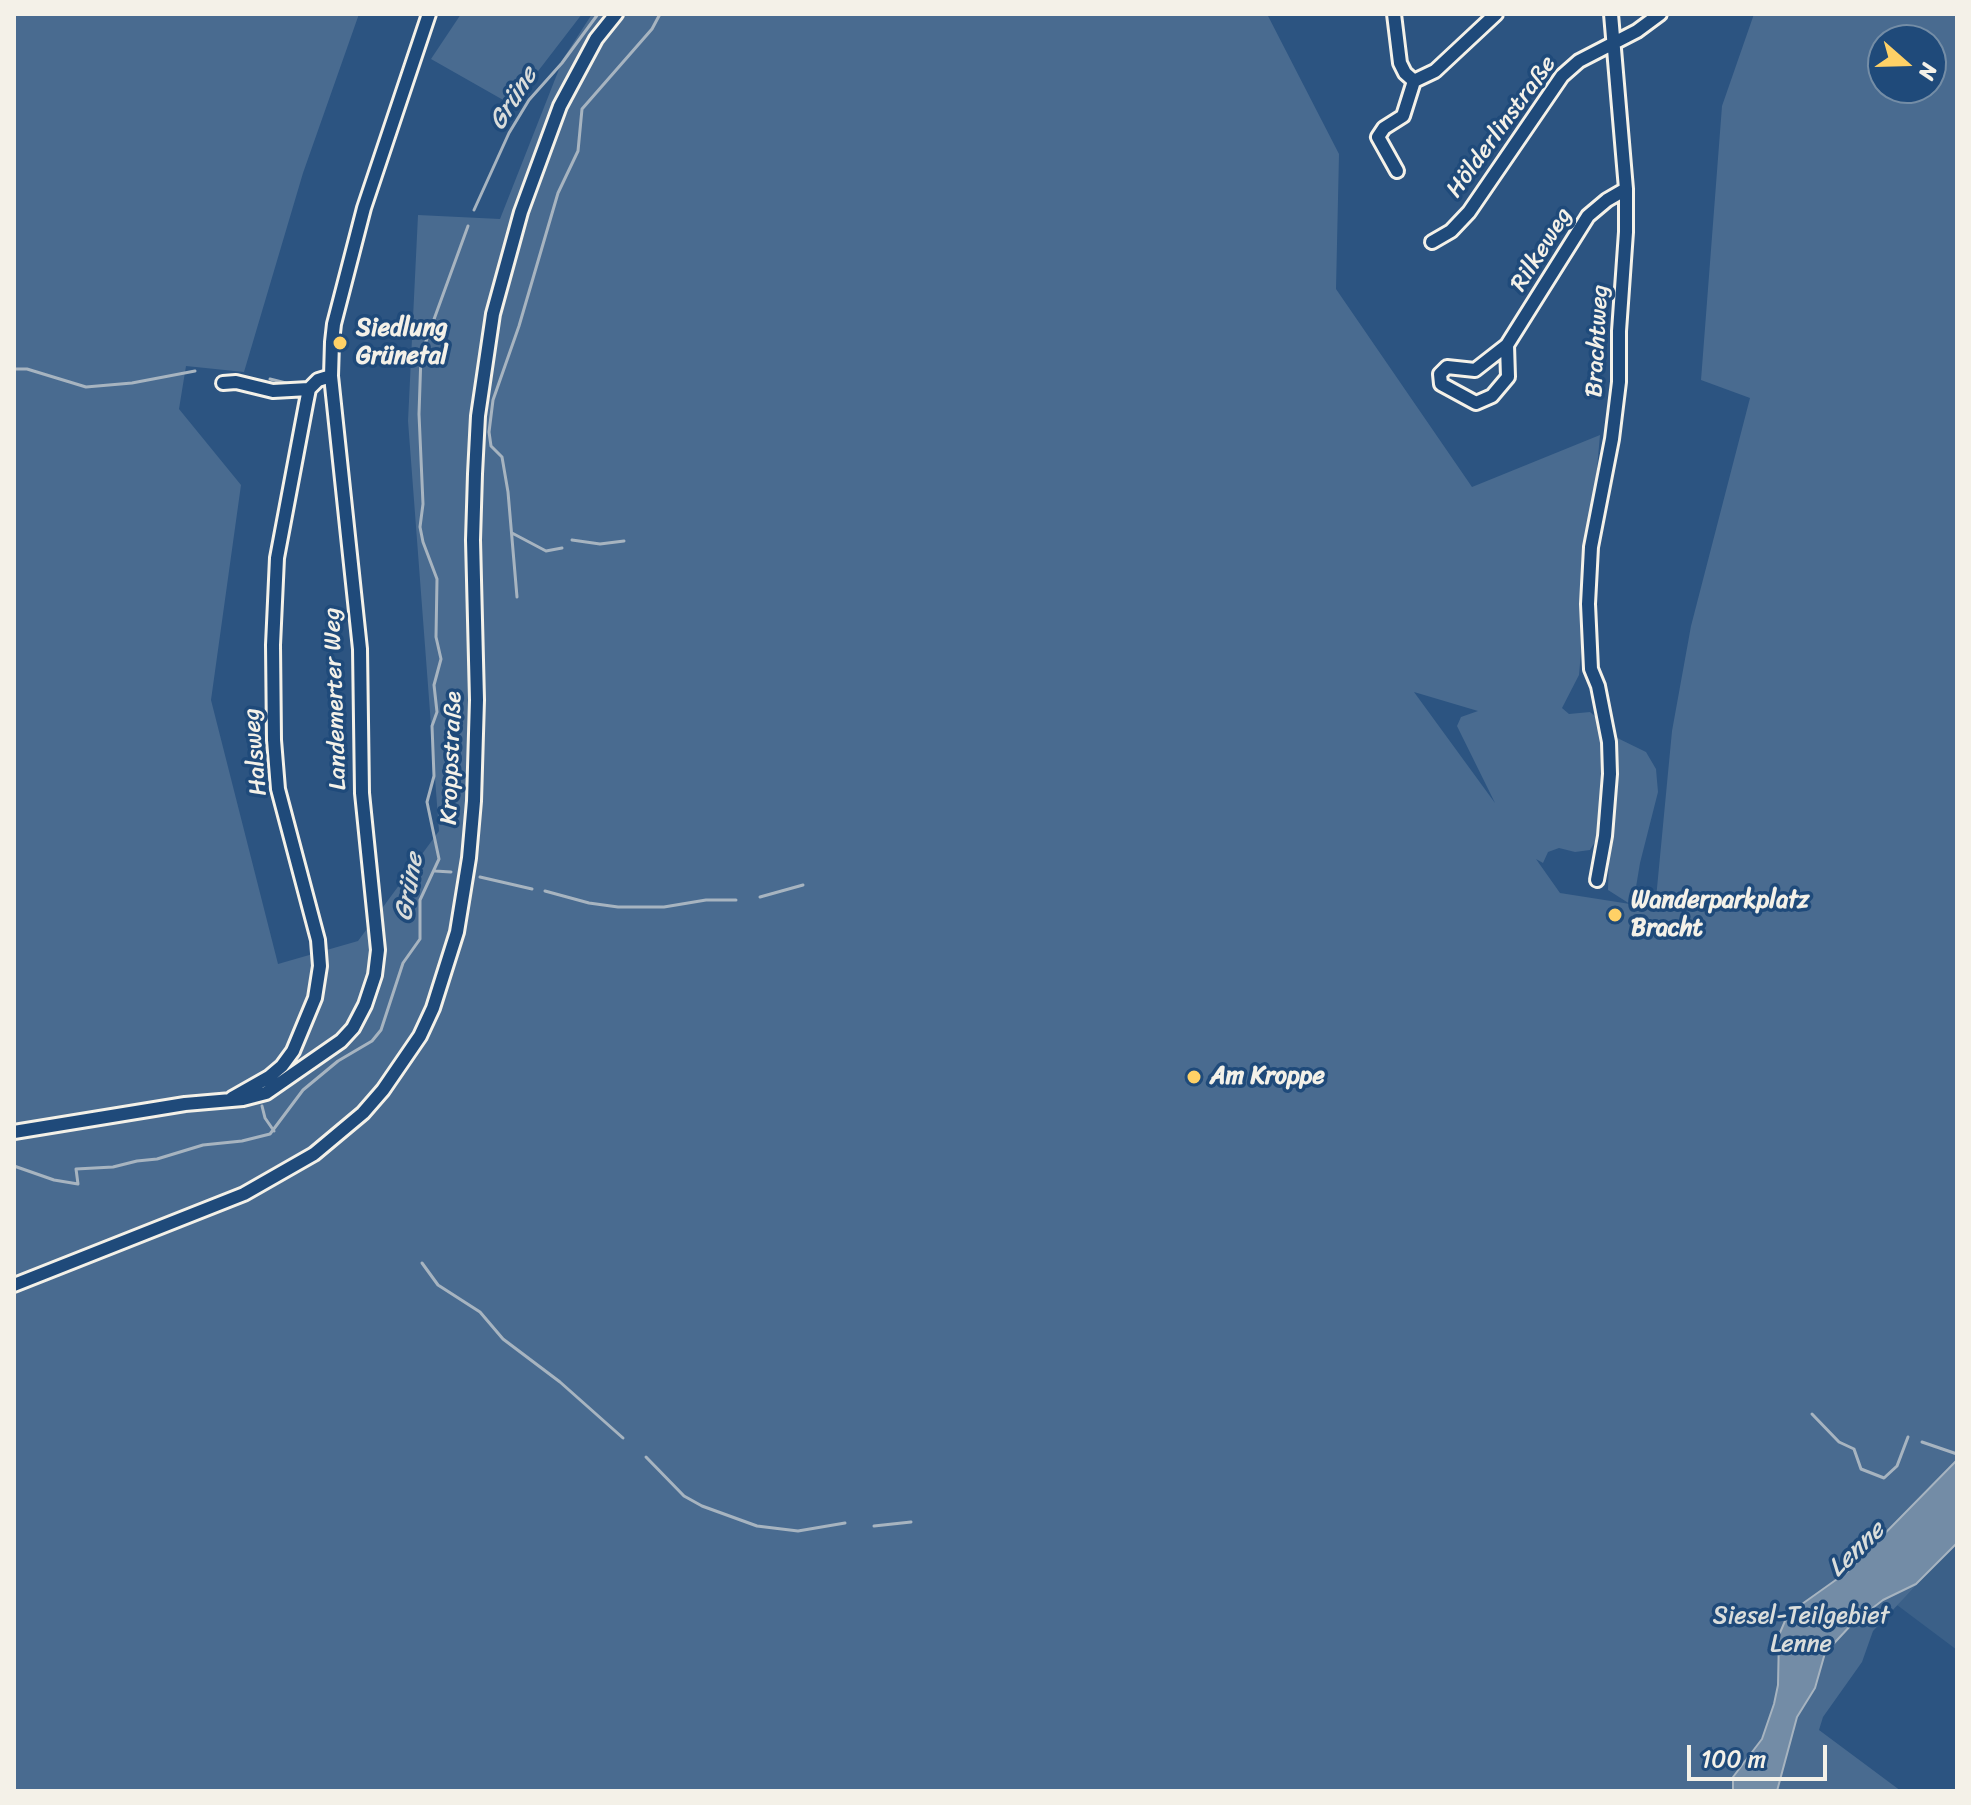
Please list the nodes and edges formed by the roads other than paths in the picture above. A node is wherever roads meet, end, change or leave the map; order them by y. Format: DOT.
graph roads {
  1 [pos="429,14"];
  2 [pos="616,14"];
  3 [pos="1394,14"];
  4 [pos="1496,14"];
  5 [pos="1611,14"];
  6 [pos="1660,14"];
  7 [pos="1613,45"];
  8 [pos="1414,81"];
  9 [pos="1397,171"];
  10 [pos="1626,189"];
  11 [pos="1432,242"];
  12 [pos="1507,345"];
  13 [pos="331,376"];
  14 [pos="223,383"];
  15 [pos="309,389"];
  16 [pos="1597,880"];
  17 [pos="229,1100"];
  18 [pos="14,1132"];
  19 [pos="14,1285"];
  1 -- 13 [label="street, Landemerter Weg"];
  2 -- 19 [label="street, Kroppstraße"];
  3 -- 8 [label="street"];
  4 -- 8 [label="street"];
  5 -- 7 [label="street, Brachtweg"];
  6 -- 7 [label="street, Hölderlinstraße"];
  7 -- 10 [label="street, Brachtweg"];
  7 -- 11 [label="street, Hölderlinstraße"];
  8 -- 9 [label="street"];
  10 -- 12 [label="street, Rilkeweg"];
  10 -- 16 [label="street, Brachtweg"];
  12 -- 12 [label="street, Rilkeweg"];
  13 -- 15 [label="street"];
  13 -- 17 [label="street, Landemerter Weg"];
  14 -- 15 [label="street"];
  15 -- 17 [label="street, Halsweg"];
  17 -- 18 [label="street, Landemerter Weg"];
}
